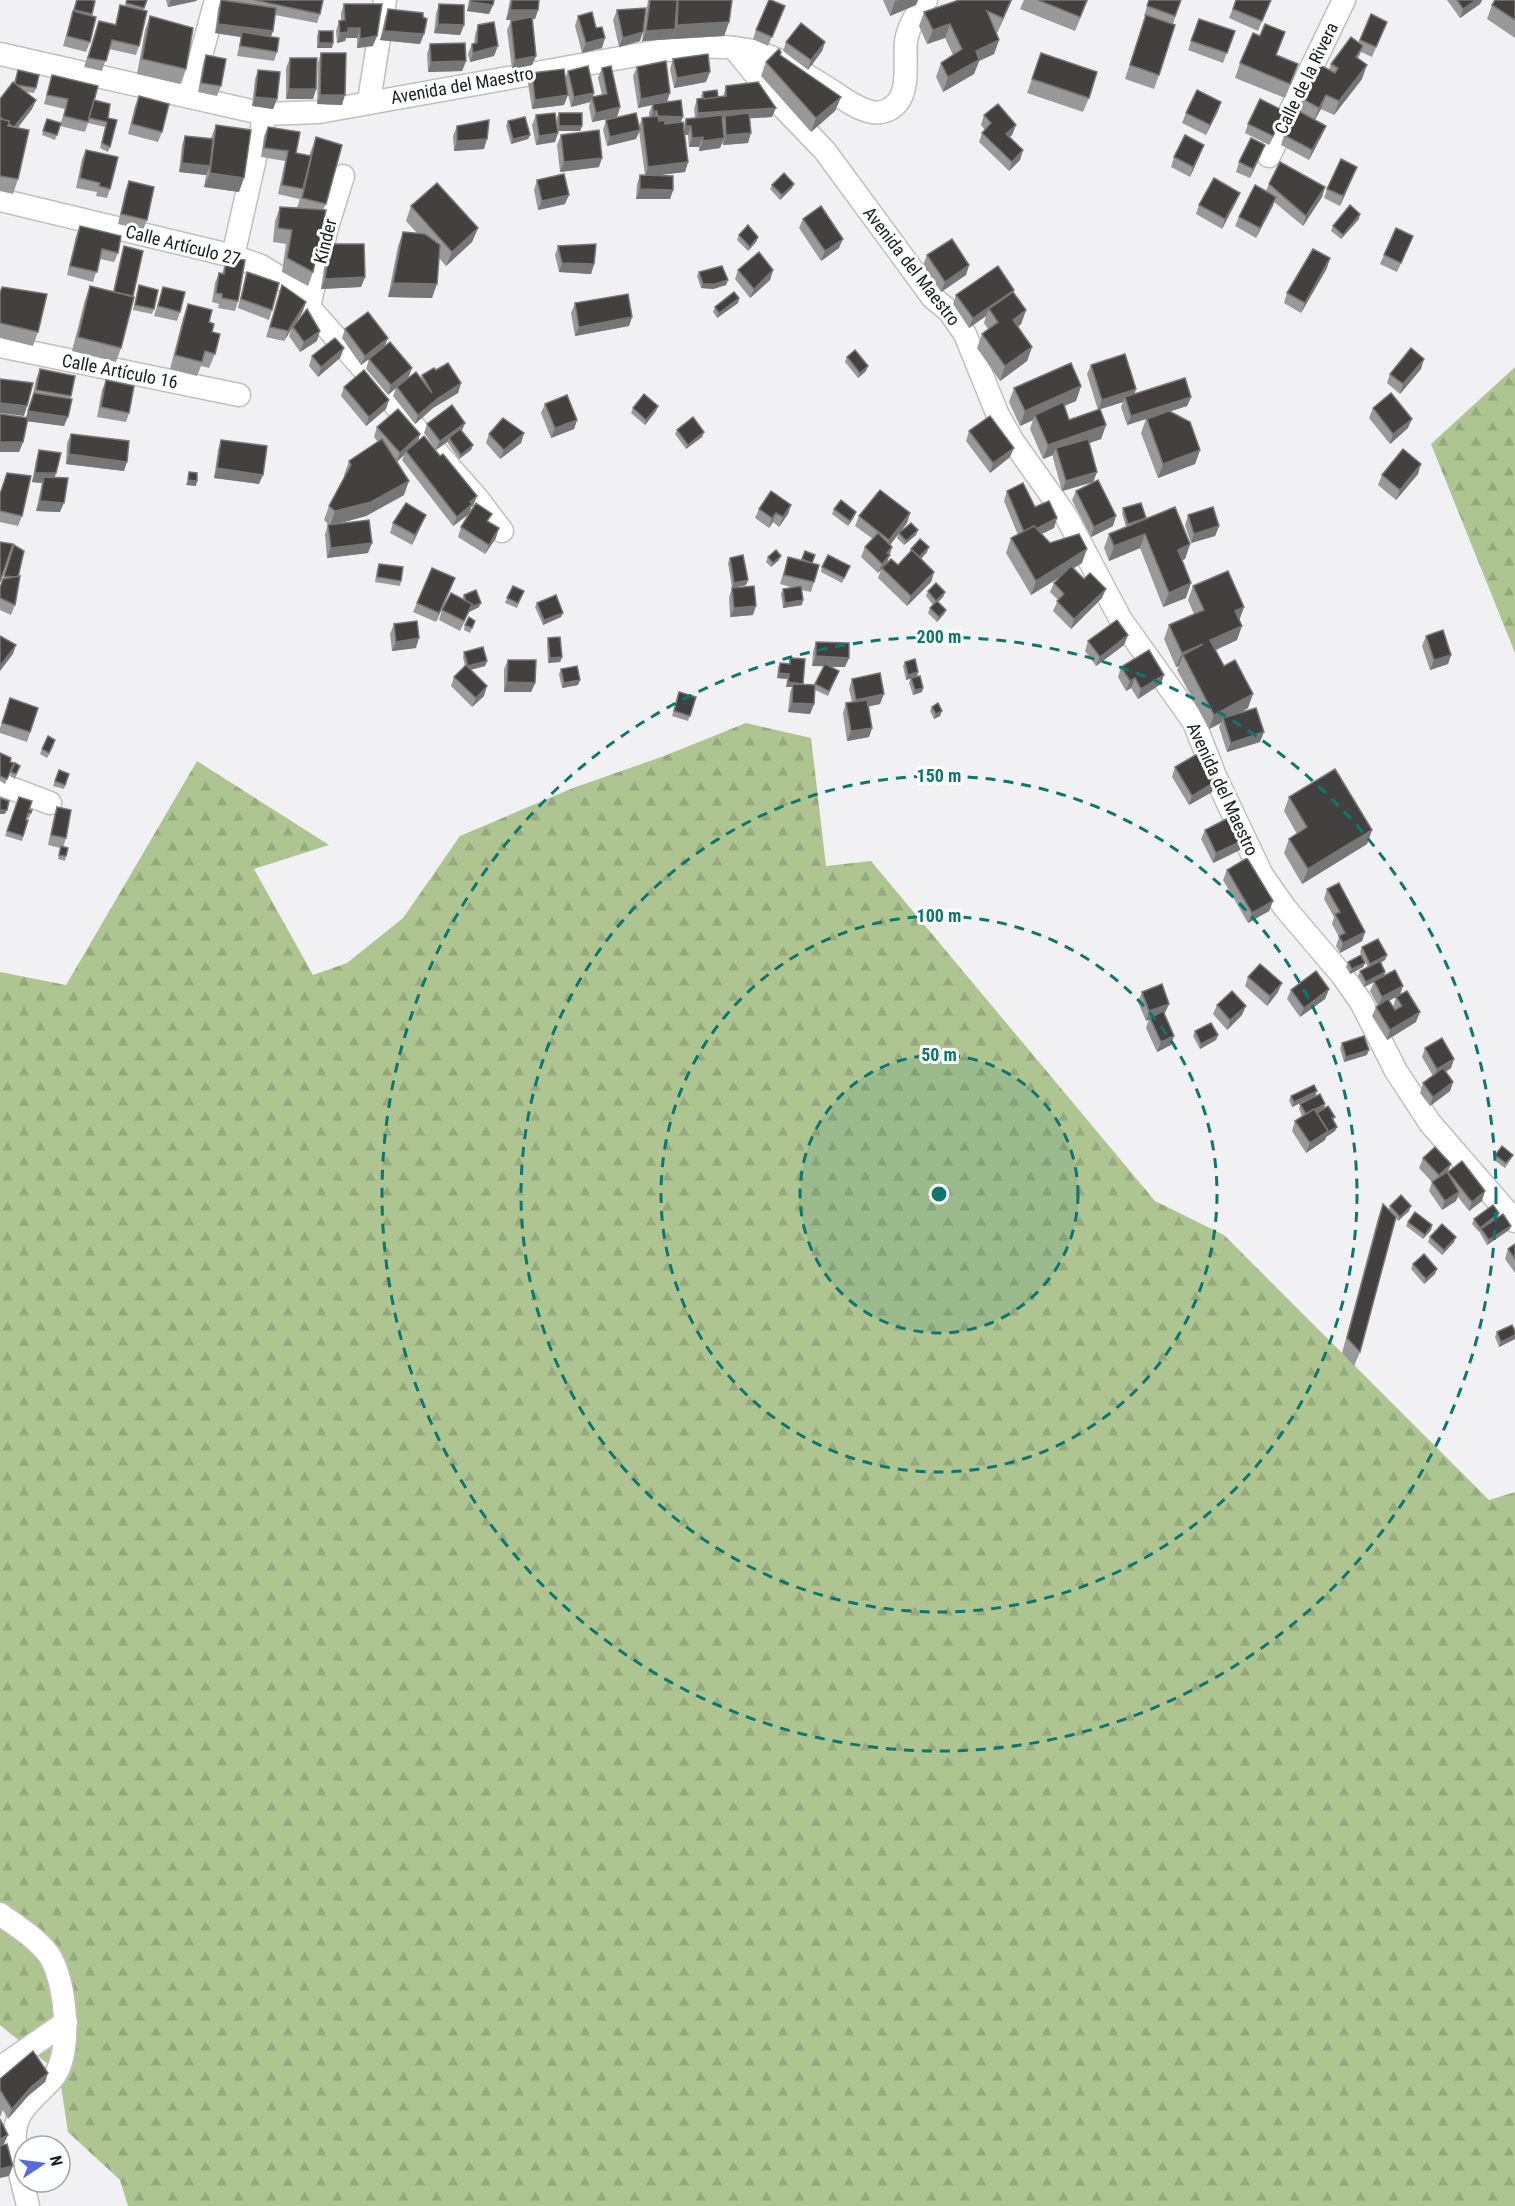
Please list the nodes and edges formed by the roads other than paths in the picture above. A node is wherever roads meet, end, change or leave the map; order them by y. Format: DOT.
graph roads {
  1 [pos="216,0"];
  2 [pos="386,0"];
  3 [pos="926,0"];
  4 [pos="1344,0"];
  5 [pos="734,48"];
  6 [pos="0,54"];
  7 [pos="190,96"];
  8 [pos="369,101"];
  9 [pos="265,114"];
  10 [pos="1269,156"];
  11 [pos="343,176"];
  12 [pos="0,201"];
  13 [pos="233,256"];
  14 [pos="309,306"];
  15 [pos="0,346"];
  16 [pos="239,395"];
  17 [pos="502,531"];
  18 [pos="0,784"];
  19 [pos="50,803"];
  20 [pos="1515,1221"];
  21 [pos="0,1914"];
  22 [pos="66,2022"];
  23 [pos="0,2068"];
  24 [pos="28,2206"];
  1 -- 7 [label="street"];
  2 -- 8 [label="street"];
  3 -- 5 [label="street"];
  4 -- 10 [label="street, Calle de la Rivera"];
  5 -- 8 [label="street, Avenida del Maestro"];
  5 -- 20 [label="street, Avenida del Maestro"];
  6 -- 7 [label="street, Avenida del Maestro"];
  7 -- 9 [label="street, Avenida del Maestro"];
  8 -- 9 [label="street, Avenida del Maestro"];
  9 -- 13 [label="street"];
  11 -- 14 [label="street, Kinder"];
  12 -- 13 [label="street, Calle Artículo 27"];
  13 -- 14 [label="street, Calle Artículo 27"];
  14 -- 17 [label="street, Calle Artículo 27"];
  15 -- 16 [label="street, Calle Artículo 16"];
  18 -- 19 [label="street"];
  21 -- 22 [label="street"];
  22 -- 23 [label="street"];
  22 -- 24 [label="street"];
}
